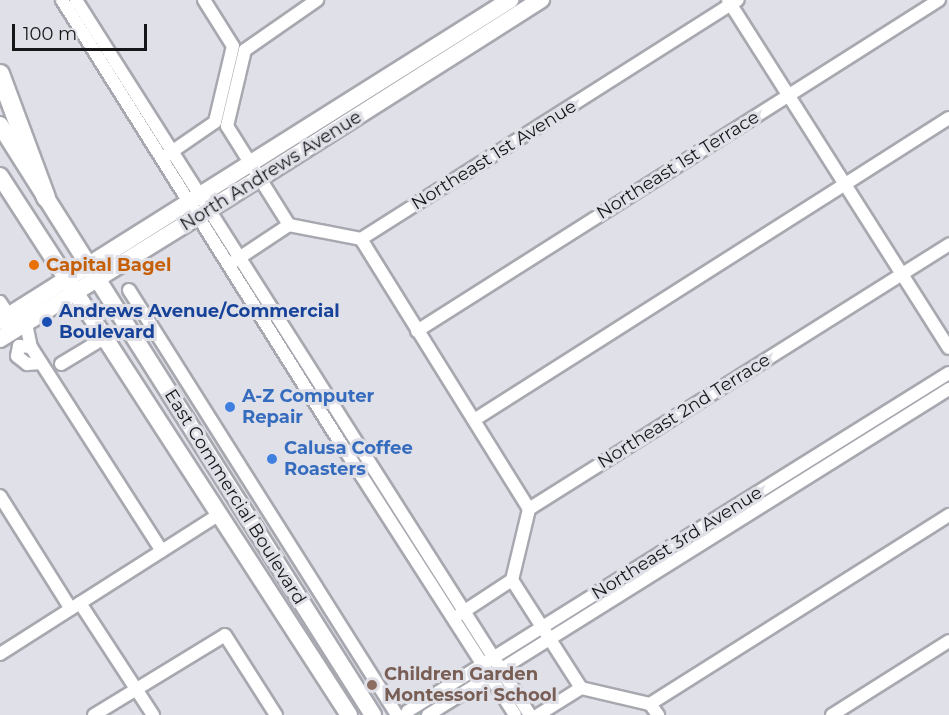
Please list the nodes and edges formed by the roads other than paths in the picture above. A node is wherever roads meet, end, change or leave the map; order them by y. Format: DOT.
graph roads {
  1 [pos="62,0"];
  2 [pos="76,0"];
  3 [pos="204,0"];
  4 [pos="317,0"];
  5 [pos="510,0"];
  6 [pos="541,0"];
  7 [pos="939,0"];
  8 [pos="732,1"];
  9 [pos="239,48"];
  10 [pos="0,74"];
  11 [pos="789,95"];
  12 [pos="949,118"];
  13 [pos="221,124"];
  14 [pos="0,125"];
  15 [pos="167,155"];
  16 [pos="252,164"];
  17 [pos="0,176"];
  18 [pos="261,178"];
  19 [pos="845,184"];
  20 [pos="46,198"];
  21 [pos="195,199"];
  22 [pos="204,213"];
  23 [pos="289,225"];
  24 [pos="361,239"];
  25 [pos="949,244"];
  26 [pos="235,261"];
  27 [pos="94,272"];
  28 [pos="902,274"];
  29 [pos="70,287"];
  30 [pos="129,290"];
  31 [pos="10,318"];
  32 [pos="417,331"];
  33 [pos="104,338"];
  34 [pos="0,339"];
  35 [pos="949,348"];
  36 [pos="61,364"];
  37 [pos="949,373"];
  38 [pos="949,390"];
  39 [pos="898,405"];
  40 [pos="906,417"];
  41 [pos="474,420"];
  42 [pos="355,439"];
  43 [pos="342,447"];
  44 [pos="180,451"];
  45 [pos="256,492"];
  46 [pos="0,496"];
  47 [pos="748,498"];
  48 [pos="238,502"];
  49 [pos="529,509"];
  50 [pos="756,510"];
  51 [pos="220,514"];
  52 [pos="949,515"];
  53 [pos="162,551"];
  54 [pos="286,579"];
  55 [pos="512,580"];
  56 [pos="76,606"];
  57 [pos="459,615"];
  58 [pos="543,627"];
  59 [pos="550,638"];
  60 [pos="949,641"];
  61 [pos="0,654"];
  62 [pos="310,655"];
  63 [pos="488,661"];
  64 [pos="495,672"];
  65 [pos="581,688"];
  66 [pos="136,689"];
  67 [pos="650,704"];
  68 [pos="94,715"];
  69 [pos="153,715"];
  70 [pos="276,715"];
  71 [pos="349,715"];
  72 [pos="358,715"];
  73 [pos="373,715"];
  74 [pos="397,715"];
  75 [pos="406,715"];
  76 [pos="428,715"];
  77 [pos="515,715"];
  78 [pos="530,715"];
  79 [pos="538,715"];
  80 [pos="658,715"];
  81 [pos="831,715"];
  1 -- 15 [label="street"];
  2 -- 15 [label="street"];
  3 -- 9 [label="street"];
  4 -- 9 [label="street"];
  5 -- 16 [label="main road, North Andrews Avenue"];
  6 -- 18 [label="main road, North Andrews Avenue"];
  7 -- 11 [label="street, Northeast 1st Terrace"];
  8 -- 11 [label="street"];
  8 -- 24 [label="street, Northeast 1st Avenue"];
  9 -- 13 [label="street"];
  10 -- 20 [label="highway"];
  11 -- 19 [label="street"];
  11 -- 32 [label="street, Northeast 1st Terrace"];
  12 -- 19 [label="street"];
  13 -- 15 [label="street"];
  13 -- 16 [label="street"];
  14 -- 20 [label="main road, East Commercial Boulevard"];
  15 -- 21 [label="street"];
  16 -- 18 [label="street"];
  16 -- 21 [label="main road, North Andrews Avenue"];
  17 -- 29 [label="main road, East Commercial Boulevard"];
  18 -- 22 [label="main road, North Andrews Avenue"];
  18 -- 23 [label="street"];
  19 -- 28 [label="street"];
  19 -- 41 [label="street"];
  20 -- 27 [label="main road, East Commercial Boulevard"];
  21 -- 22 [label="street"];
  21 -- 27 [label="main road, North Andrews Avenue"];
  22 -- 26 [label="street"];
  22 -- 27 [label="main road, North Andrews Avenue"];
  23 -- 24 [label="street"];
  23 -- 26 [label="street"];
  24 -- 32 [label="street"];
  25 -- 28 [label="street, Northeast 2nd Terrace"];
  26 -- 42 [label="street"];
  26 -- 43 [label="street"];
  27 -- 29 [label="main road, North Andrews Avenue"];
  27 -- 48 [label="main road, East Commercial Boulevard"];
  28 -- 35 [label="street"];
  28 -- 49 [label="street, Northeast 2nd Terrace"];
  29 -- 31 [label="main road, North Andrews Avenue"];
  29 -- 33 [label="main road, East Commercial Boulevard"];
  30 -- 45 [label="street"];
  31 -- 34 [label="main road, North Andrews Avenue"];
  31 -- 53 [label="street"];
  32 -- 41 [label="street"];
  33 -- 36 [label="street"];
  33 -- 44 [label="main road, East Commercial Boulevard"];
  37 -- 39 [label="street, Northeast 3rd Avenue"];
  38 -- 40 [label="street, Northeast 3rd Avenue"];
  39 -- 40 [label="street"];
  39 -- 47 [label="street, Northeast 3rd Avenue"];
  40 -- 50 [label="street, Northeast 3rd Avenue"];
  41 -- 49 [label="street"];
  42 -- 43 [label="street"];
  42 -- 57 [label="street"];
  43 -- 57 [label="street"];
  44 -- 48 [label="main road"];
  44 -- 51 [label="main road, East Commercial Boulevard"];
  45 -- 48 [label="street"];
  45 -- 74 [label="street"];
  46 -- 56 [label="street"];
  47 -- 50 [label="street"];
  47 -- 58 [label="street, Northeast 3rd Avenue"];
  48 -- 54 [label="main road, East Commercial Boulevard"];
  49 -- 55 [label="street"];
  50 -- 59 [label="street, Northeast 3rd Avenue"];
  51 -- 53 [label="street"];
  51 -- 54 [label="main road"];
  51 -- 62 [label="main road, East Commercial Boulevard"];
  52 -- 67 [label="street"];
  53 -- 56 [label="street"];
  54 -- 73 [label="main road, East Commercial Boulevard"];
  55 -- 57 [label="street"];
  55 -- 58 [label="street"];
  56 -- 61 [label="street"];
  56 -- 66 [label="street"];
  57 -- 63 [label="street"];
  58 -- 59 [label="street"];
  58 -- 63 [label="street, Northeast 3rd Avenue"];
  59 -- 64 [label="street, Northeast 3rd Avenue"];
  59 -- 65 [label="street"];
  60 -- 81 [label="street"];
  62 -- 71 [label="main road, East Commercial Boulevard"];
  62 -- 72 [label="main road"];
  63 -- 64 [label="street"];
  63 -- 75 [label="street, Northeast 3rd Avenue"];
  64 -- 76 [label="street, Northeast 3rd Avenue"];
  64 -- 77 [label="street"];
  64 -- 78 [label="street"];
  65 -- 67 [label="street"];
  65 -- 79 [label="street"];
  66 -- 68 [label="street"];
  66 -- 69 [label="street"];
  66 -- 70 [label="street"];
  67 -- 80 [label="street"];
}
